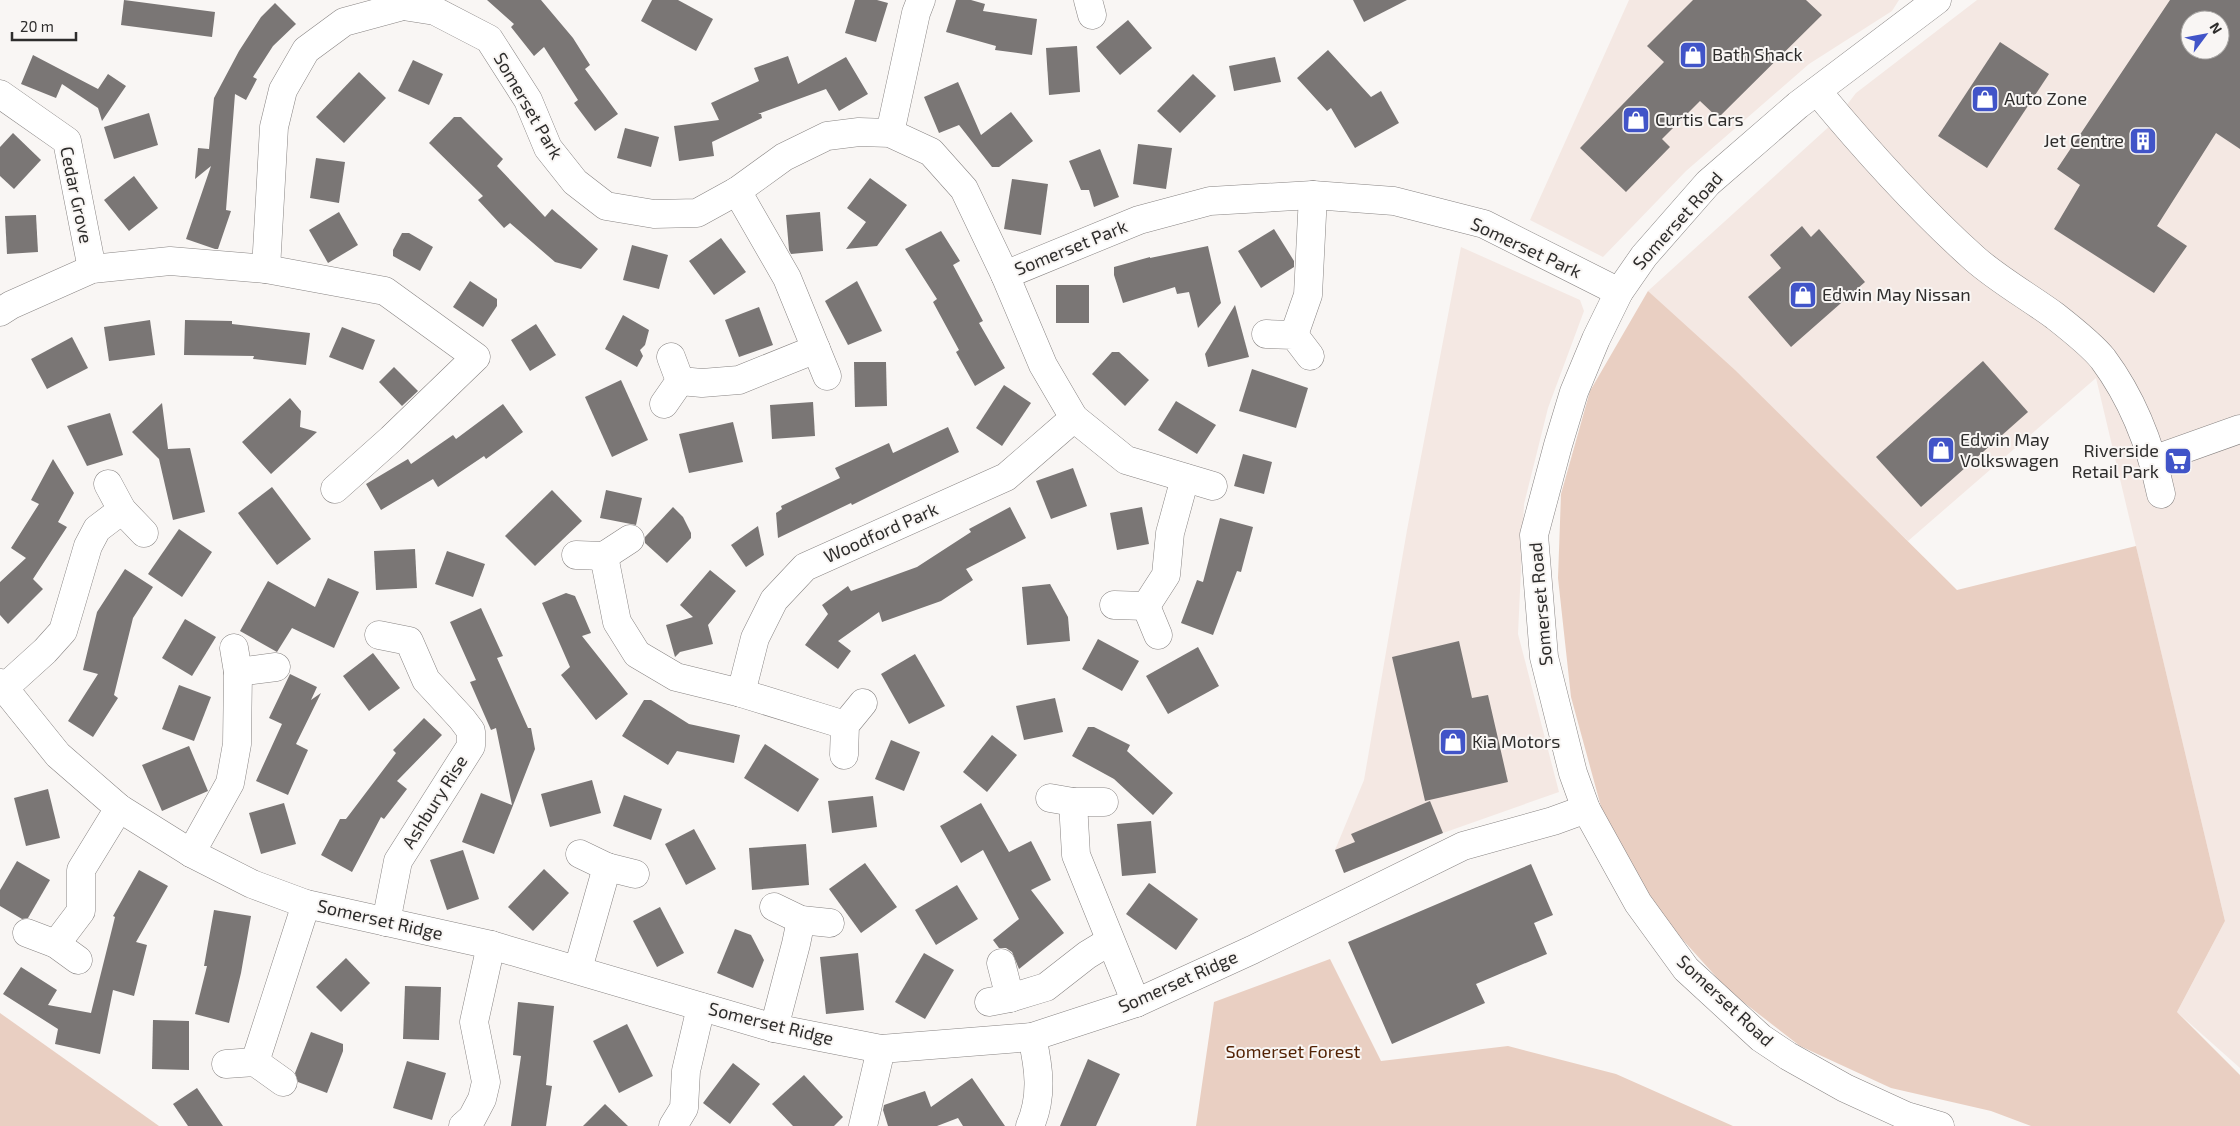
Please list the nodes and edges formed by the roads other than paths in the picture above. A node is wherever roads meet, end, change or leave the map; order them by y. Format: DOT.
graph roads {
  1 [pos="921,0"];
  2 [pos="1937,0"];
  3 [pos="403,3"];
  4 [pos="1816,91"];
  5 [pos="0,94"];
  6 [pos="890,134"];
  7 [pos="737,191"];
  8 [pos="1313,195"];
  9 [pos="92,269"];
  10 [pos="266,269"];
  11 [pos="1005,275"];
  12 [pos="1619,292"];
  13 [pos="0,312"];
  14 [pos="1266,334"];
  15 [pos="1294,335"];
  16 [pos="816,349"];
  17 [pos="1310,356"];
  18 [pos="827,376"];
  19 [pos="664,404"];
  20 [pos="1074,418"];
  21 [pos="2240,429"];
  22 [pos="2152,460"];
  23 [pos="1185,478"];
  24 [pos="108,484"];
  25 [pos="1213,486"];
  26 [pos="335,489"];
  27 [pos="2161,494"];
  28 [pos="122,510"];
  29 [pos="144,533"];
  30 [pos="630,539"];
  31 [pos="576,555"];
  32 [pos="604,556"];
  33 [pos="1114,605"];
  34 [pos="1146,606"];
  35 [pos="379,635"];
  36 [pos="1158,635"];
  37 [pos="276,667"];
  38 [pos="2,686"];
  39 [pos="741,693"];
  40 [pos="863,703"];
  41 [pos="844,725"];
  42 [pos="844,755"];
  43 [pos="1104,802"];
  44 [pos="119,808"];
  45 [pos="1586,809"];
  46 [pos="191,853"];
  47 [pos="580,854"];
  48 [pos="607,867"];
  49 [pos="635,874"];
  50 [pos="306,904"];
  51 [pos="774,907"];
  52 [pos="801,920"];
  53 [pos="386,922"];
  54 [pos="830,923"];
  55 [pos="27,933"];
  56 [pos="1110,941"];
  57 [pos="56,944"];
  58 [pos="491,945"];
  59 [pos="78,960"];
  60 [pos="1001,963"];
  61 [pos="578,969"];
  62 [pos="1136,1003"];
  63 [pos="701,1007"];
  64 [pos="774,1028"];
  65 [pos="1032,1037"];
  66 [pos="881,1049"];
  67 [pos="255,1062"];
  68 [pos="226,1064"];
  69 [pos="282,1082"];
  70 [pos="473,1123"];
  71 [pos="673,1126"];
  72 [pos="863,1126"];
  73 [pos="1030,1126"];
  74 [pos="1938,1126"];
  1 -- 6 [label="street"];
  2 -- 4 [label="street, Somerset Road"];
  3 -- 7 [label="street, Somerset Park"];
  3 -- 10 [label="street, Somerset Park"];
  4 -- 12 [label="street, Somerset Road"];
  4 -- 22 [label="street"];
  5 -- 9 [label="street, Cedar Grove"];
  6 -- 7 [label="street, Somerset Park"];
  6 -- 11 [label="street, Somerset Park"];
  7 -- 16 [label="street"];
  8 -- 11 [label="street, Somerset Park"];
  8 -- 12 [label="street, Somerset Park"];
  8 -- 15 [label="street"];
  9 -- 10 [label="street"];
  9 -- 13 [label="street"];
  10 -- 26 [label="street"];
  11 -- 20 [label="street"];
  12 -- 45 [label="street, Somerset Road"];
  14 -- 15 [label="street"];
  15 -- 17 [label="street"];
  16 -- 18 [label="street"];
  16 -- 19 [label="street"];
  20 -- 23 [label="street"];
  20 -- 39 [label="street, Woodford Park"];
  21 -- 22 [label="street"];
  22 -- 27 [label="street"];
  23 -- 25 [label="street"];
  23 -- 34 [label="street"];
  24 -- 28 [label="street"];
  28 -- 29 [label="street"];
  28 -- 38 [label="street"];
  30 -- 32 [label="street"];
  31 -- 32 [label="street"];
  32 -- 39 [label="street"];
  33 -- 34 [label="street"];
  34 -- 36 [label="street"];
  35 -- 53 [label="street, Ashbury Rise"];
  37 -- 46 [label="street"];
  38 -- 44 [label="street, Somerset Ridge"];
  39 -- 41 [label="street"];
  40 -- 41 [label="street"];
  41 -- 42 [label="street"];
  43 -- 56 [label="street"];
  44 -- 46 [label="street, Somerset Ridge"];
  44 -- 57 [label="street"];
  45 -- 62 [label="street, Somerset Ridge"];
  45 -- 74 [label="street, Somerset Road"];
  46 -- 50 [label="street, Somerset Ridge"];
  47 -- 48 [label="street"];
  48 -- 49 [label="street"];
  48 -- 61 [label="street"];
  50 -- 53 [label="street, Somerset Ridge"];
  50 -- 67 [label="street"];
  51 -- 52 [label="street"];
  52 -- 54 [label="street"];
  52 -- 64 [label="street"];
  53 -- 58 [label="street, Somerset Ridge"];
  55 -- 57 [label="street"];
  56 -- 60 [label="street"];
  56 -- 62 [label="street"];
  57 -- 59 [label="street"];
  58 -- 61 [label="street, Somerset Ridge"];
  58 -- 70 [label="street"];
  61 -- 63 [label="street, Somerset Ridge"];
  62 -- 65 [label="street, Somerset Ridge"];
  63 -- 64 [label="street, Somerset Ridge"];
  63 -- 71 [label="street"];
  64 -- 66 [label="street, Somerset Ridge"];
  65 -- 66 [label="street, Somerset Ridge"];
  65 -- 73 [label="street"];
  66 -- 72 [label="street"];
  67 -- 68 [label="street"];
  67 -- 69 [label="street"];
}
